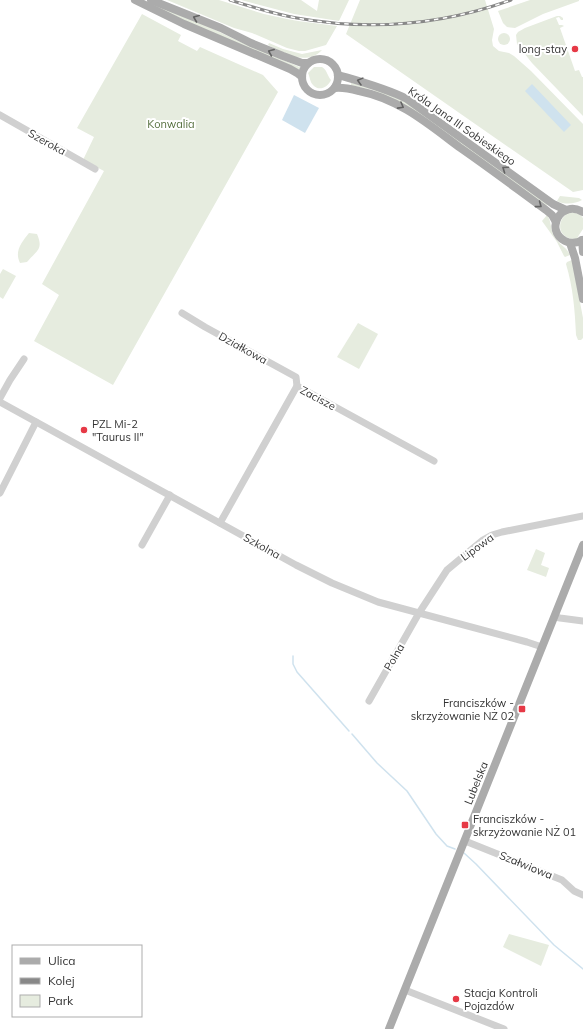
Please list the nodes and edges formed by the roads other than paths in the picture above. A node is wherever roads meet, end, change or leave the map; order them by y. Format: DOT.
graph roads {
  1 [pos="135,0"];
  2 [pos="151,0"];
  3 [pos="308,63"];
  4 [pos="338,75"];
  5 [pos="302,77"];
  6 [pos="335,88"];
  7 [pos="0,115"];
  8 [pos="95,169"];
  9 [pos="566,210"];
  10 [pos="583,212"];
  11 [pos="556,222"];
  12 [pos="582,240"];
  13 [pos="570,243"];
  14 [pos="583,252"];
  15 [pos="583,299"];
  16 [pos="182,314"];
  17 [pos="24,359"];
  18 [pos="297,386"];
  19 [pos="0,398"];
  20 [pos="0,402"];
  21 [pos="36,422"];
  22 [pos="434,462"];
  23 [pos="0,493"];
  24 [pos="170,495"];
  25 [pos="583,516"];
  26 [pos="220,523"];
  27 [pos="142,545"];
  28 [pos="583,545"];
  29 [pos="419,613"];
  30 [pos="555,616"];
  31 [pos="583,621"];
  32 [pos="542,647"];
  33 [pos="369,701"];
  34 [pos="465,841"];
  35 [pos="583,895"];
  36 [pos="405,990"];
  37 [pos="389,1029"];
  38 [pos="504,1029"];
  1 -- 5 [label="main road"];
  3 -- 2 [label="main road, one-way"];
  3 -- 4 [label="main road"];
  3 -- 5 [label="main road"];
  4 -- 6 [label="main road"];
  9 -- 4 [label="main road, Króla Jana III Sobieskiego, one-way"];
  5 -- 6 [label="main road"];
  6 -- 11 [label="main road, Króla Jana III Sobieskiego, one-way"];
  7 -- 8 [label="street, Szeroka"];
  9 -- 10 [label="main road"];
  9 -- 11 [label="main road"];
  11 -- 13 [label="main road"];
  12 -- 13 [label="main road"];
  12 -- 14 [label="main road"];
  13 -- 15 [label="main road"];
  16 -- 18 [label="street, Działkowa"];
  17 -- 19 [label="street"];
  18 -- 22 [label="street, Zacisze"];
  18 -- 26 [label="street, Zacisze"];
  20 -- 21 [label="street, Szkolna"];
  21 -- 23 [label="street"];
  21 -- 24 [label="street, Szkolna"];
  24 -- 26 [label="street, Szkolna"];
  24 -- 27 [label="street"];
  25 -- 29 [label="street, Lipowa"];
  26 -- 29 [label="street, Szkolna"];
  28 -- 30 [label="main road, Lubelska"];
  29 -- 32 [label="street, Szkolna"];
  29 -- 33 [label="street, Polna"];
  30 -- 31 [label="street"];
  30 -- 32 [label="main road, Lubelska"];
  32 -- 34 [label="main road, Lubelska"];
  34 -- 35 [label="street, Szałwiowa"];
  34 -- 36 [label="main road, Lubelska"];
  36 -- 37 [label="main road, Lubelska"];
  36 -- 38 [label="street"];
}
